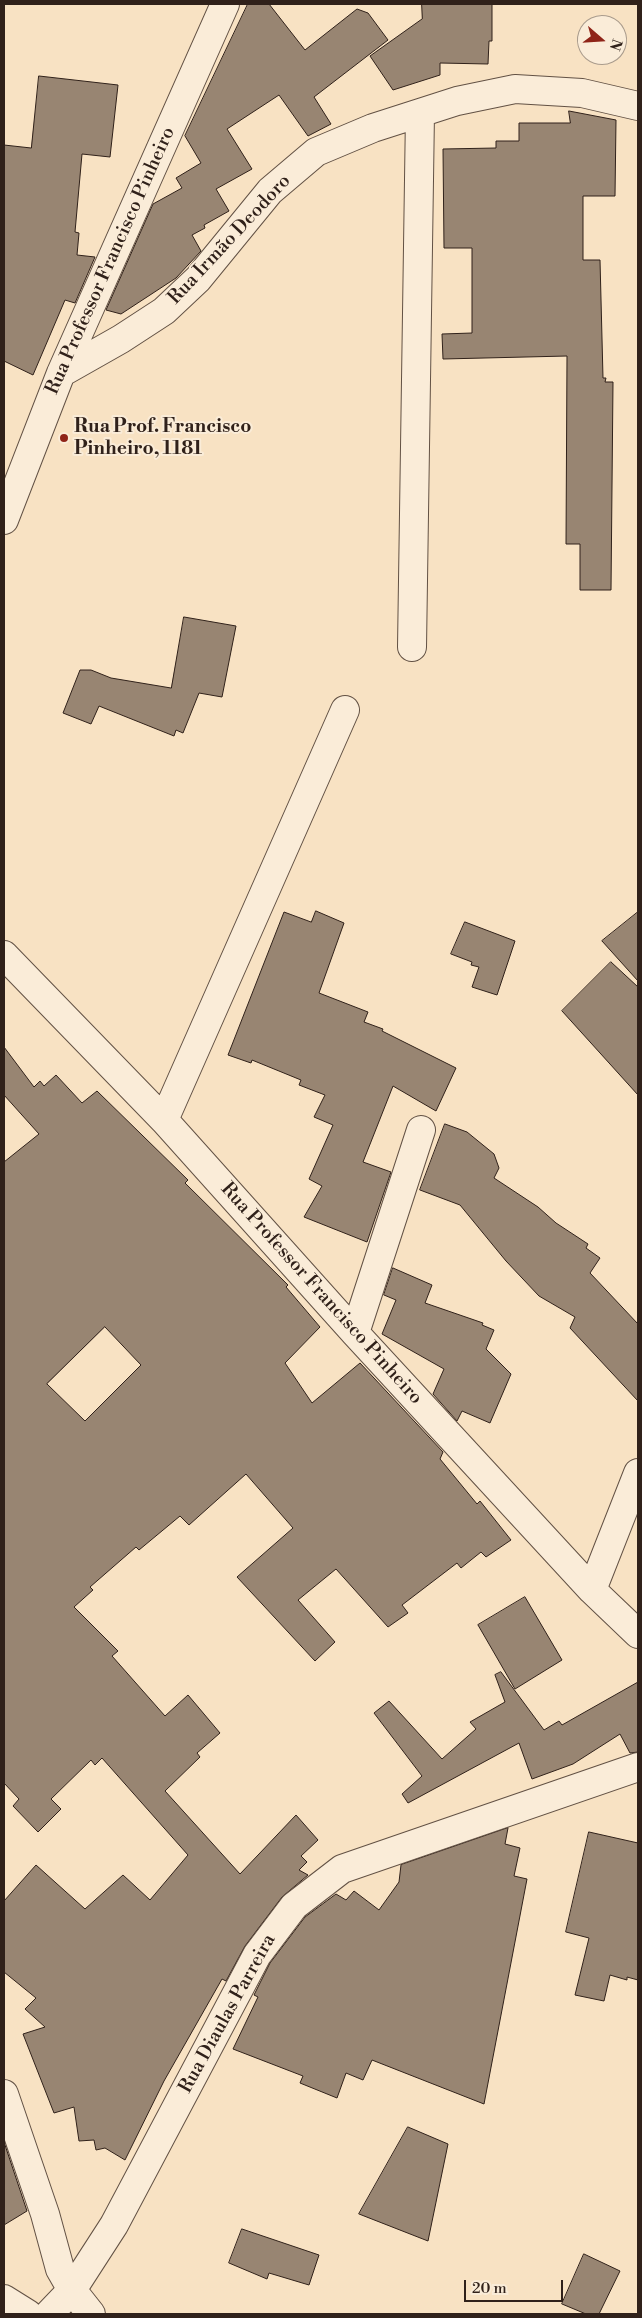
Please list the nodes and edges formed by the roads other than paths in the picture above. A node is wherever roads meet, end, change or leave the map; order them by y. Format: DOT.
graph roads {
  1 [pos="225,4"];
  2 [pos="638,106"];
  3 [pos="420,113"];
  4 [pos="61,373"];
  5 [pos="4,520"];
  6 [pos="412,647"];
  7 [pos="345,710"];
  8 [pos="4,955"];
  9 [pos="164,1120"];
  10 [pos="422,1130"];
  11 [pos="355,1333"];
  12 [pos="638,1473"];
  13 [pos="592,1590"];
  14 [pos="638,1634"];
  15 [pos="638,1767"];
  16 [pos="4,2094"];
  17 [pos="72,2290"];
  18 [pos="4,2299"];
  19 [pos="28,2314"];
  20 [pos="49,2314"];
  21 [pos="91,2314"];
  1 -- 4 [label="street, Rua Professor Francisco Pinheiro"];
  2 -- 3 [label="street, Rua Irmão Deodoro"];
  3 -- 4 [label="street, Rua Irmão Deodoro"];
  3 -- 6 [label="street"];
  4 -- 5 [label="street, Rua Professor Francisco Pinheiro"];
  7 -- 9 [label="street"];
  8 -- 9 [label="street, Rua Professor Francisco Pinheiro"];
  9 -- 11 [label="street, Rua Professor Francisco Pinheiro"];
  10 -- 11 [label="street"];
  11 -- 13 [label="street, Rua Professor Francisco Pinheiro"];
  12 -- 13 [label="street"];
  13 -- 14 [label="street, Rua Professor Francisco Pinheiro"];
  15 -- 17 [label="street, Rua Diaulas Parreira"];
  16 -- 17 [label="street"];
  17 -- 20 [label="street, Rua Diaulas Parreira"];
  17 -- 21 [label="street"];
  18 -- 19 [label="street"];
}
